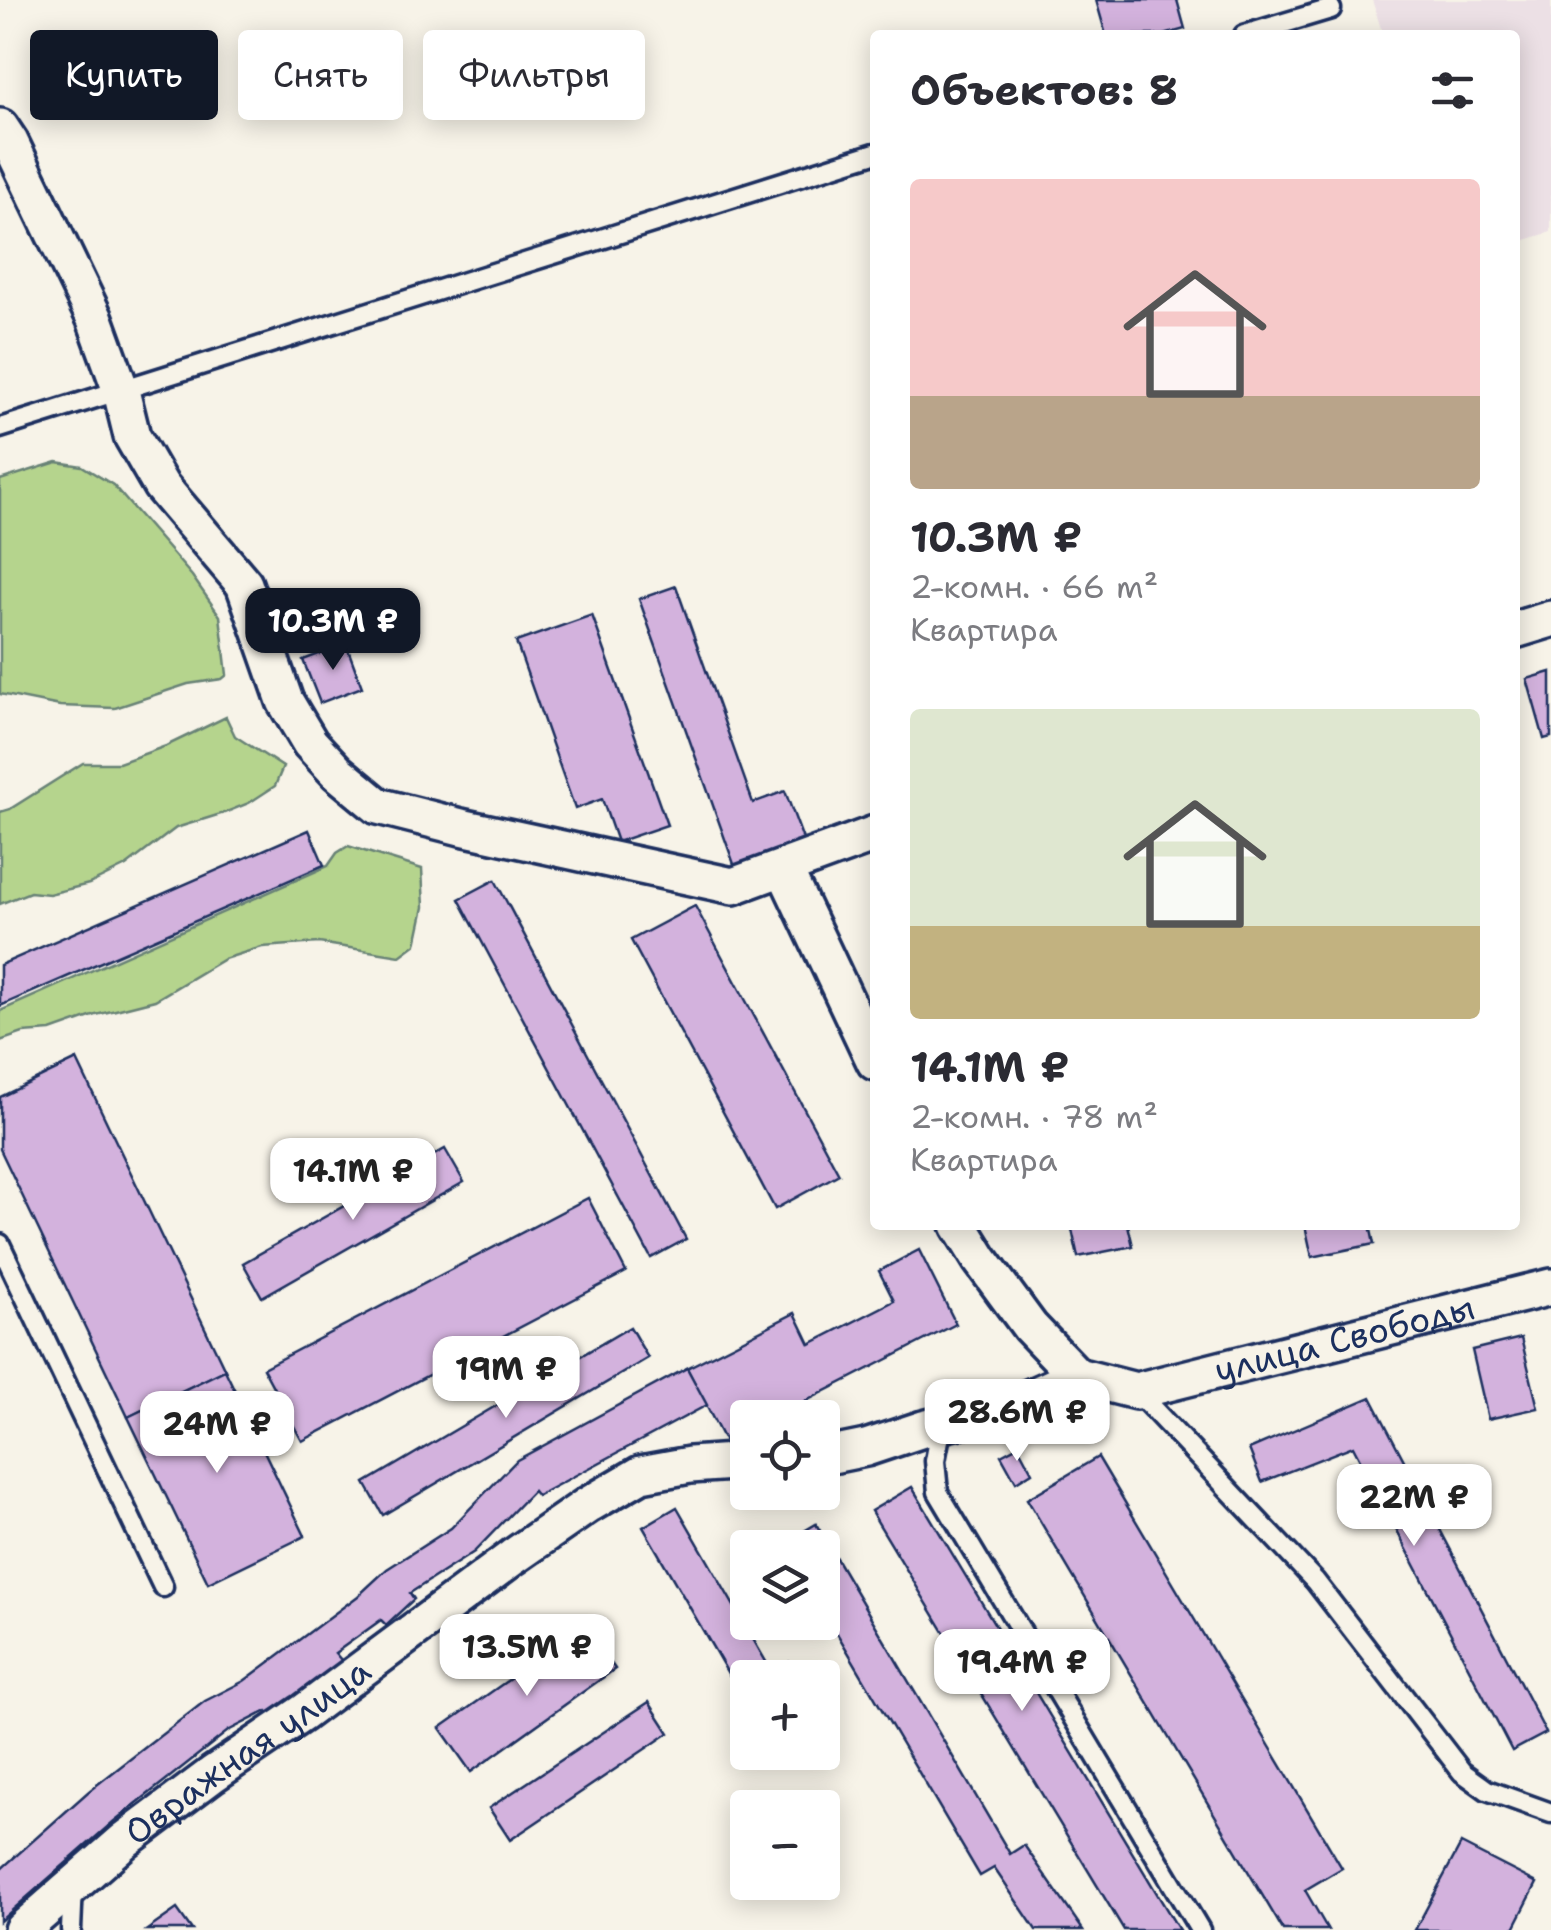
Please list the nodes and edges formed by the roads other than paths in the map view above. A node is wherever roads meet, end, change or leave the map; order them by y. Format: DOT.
graph roads {
  1 [pos="1331,9"];
  2 [pos="1261,30"];
  3 [pos="0,127"];
  4 [pos="870,154"];
  5 [pos="120,391"];
  6 [pos="0,428"];
  7 [pos="1551,619"];
  8 [pos="1520,628"];
  9 [pos="870,836"];
  10 [pos="784,869"];
  11 [pos="870,1051"];
  12 [pos="962,1230"];
  13 [pos="0,1244"];
  14 [pos="1551,1287"];
  15 [pos="1077,1376"];
  16 [pos="1136,1392"];
  17 [pos="942,1424"];
  18 [pos="840,1453"];
  19 [pos="730,1462"];
  20 [pos="163,1587"];
  21 [pos="1551,1813"];
  22 [pos="73,1885"];
  23 [pos="22,1930"];
  24 [pos="72,1930"];
  25 [pos="1200,1930"];
  1 -- 2 [label="lane"];
  3 -- 5 [label="street"];
  4 -- 5 [label="lane"];
  5 -- 6 [label="lane"];
  5 -- 10 [label="street"];
  7 -- 8 [label="street"];
  9 -- 10 [label="street"];
  10 -- 11 [label="street"];
  12 -- 15 [label="street"];
  13 -- 20 [label="lane"];
  14 -- 16 [label="street, улица Свободы"];
  15 -- 16 [label="street"];
  15 -- 17 [label="street"];
  16 -- 21 [label="lane"];
  17 -- 18 [label="street"];
  17 -- 25 [label="lane"];
  19 -- 22 [label="street, Овражная улица"];
  22 -- 23 [label="street, Овражная улица"];
  22 -- 24 [label="lane"];
}
